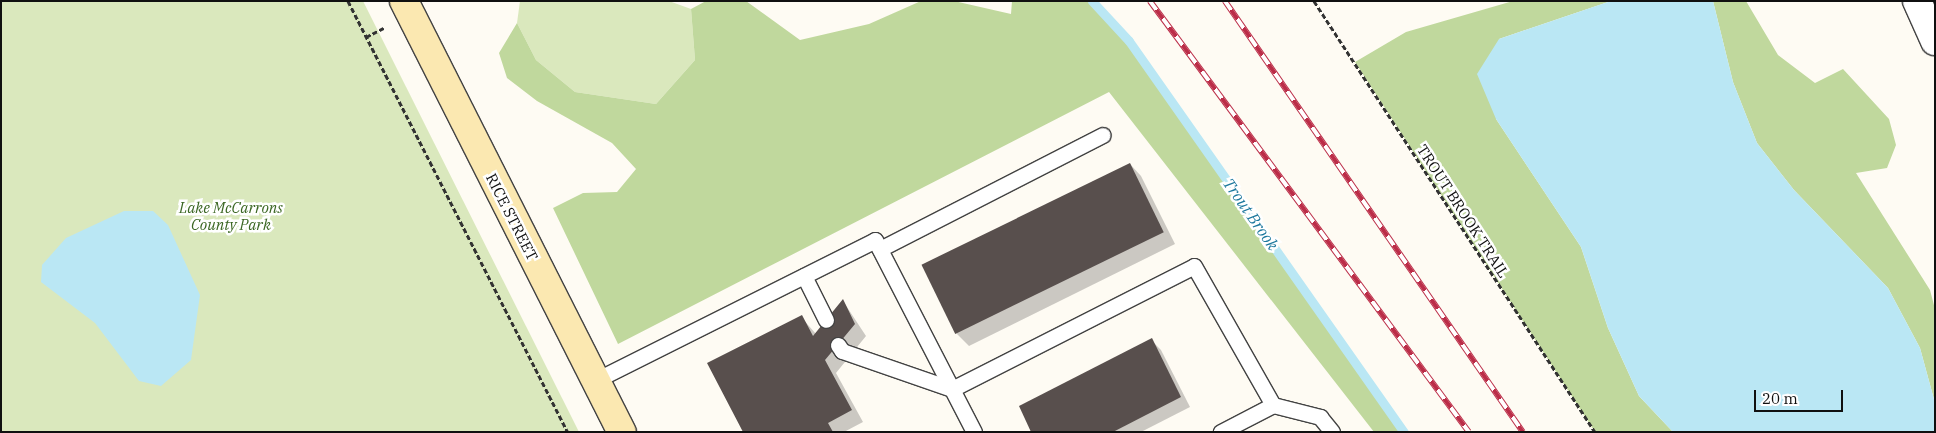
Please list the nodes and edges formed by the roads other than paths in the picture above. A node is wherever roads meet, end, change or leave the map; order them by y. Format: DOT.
graph roads {
  1 [pos="404,1"];
  2 [pos="1917,1"];
  3 [pos="1935,41"];
  4 [pos="1102,135"];
  5 [pos="880,249"];
  6 [pos="804,276"];
  7 [pos="826,320"];
  8 [pos="838,345"];
  9 [pos="596,380"];
  10 [pos="952,389"];
  11 [pos="1273,405"];
  12 [pos="622,432"];
  13 [pos="974,432"];
  14 [pos="1220,432"];
  15 [pos="1332,432"];
  1 -- 9 [label="main road, RICE STREET"];
  2 -- 3 [label="street"];
  4 -- 5 [label="lane"];
  5 -- 6 [label="lane"];
  5 -- 10 [label="lane"];
  6 -- 7 [label="lane"];
  6 -- 9 [label="lane"];
  8 -- 10 [label="lane"];
  9 -- 12 [label="main road, RICE STREET"];
  10 -- 11 [label="lane"];
  10 -- 13 [label="lane"];
  11 -- 14 [label="lane"];
  11 -- 15 [label="lane"];
}
